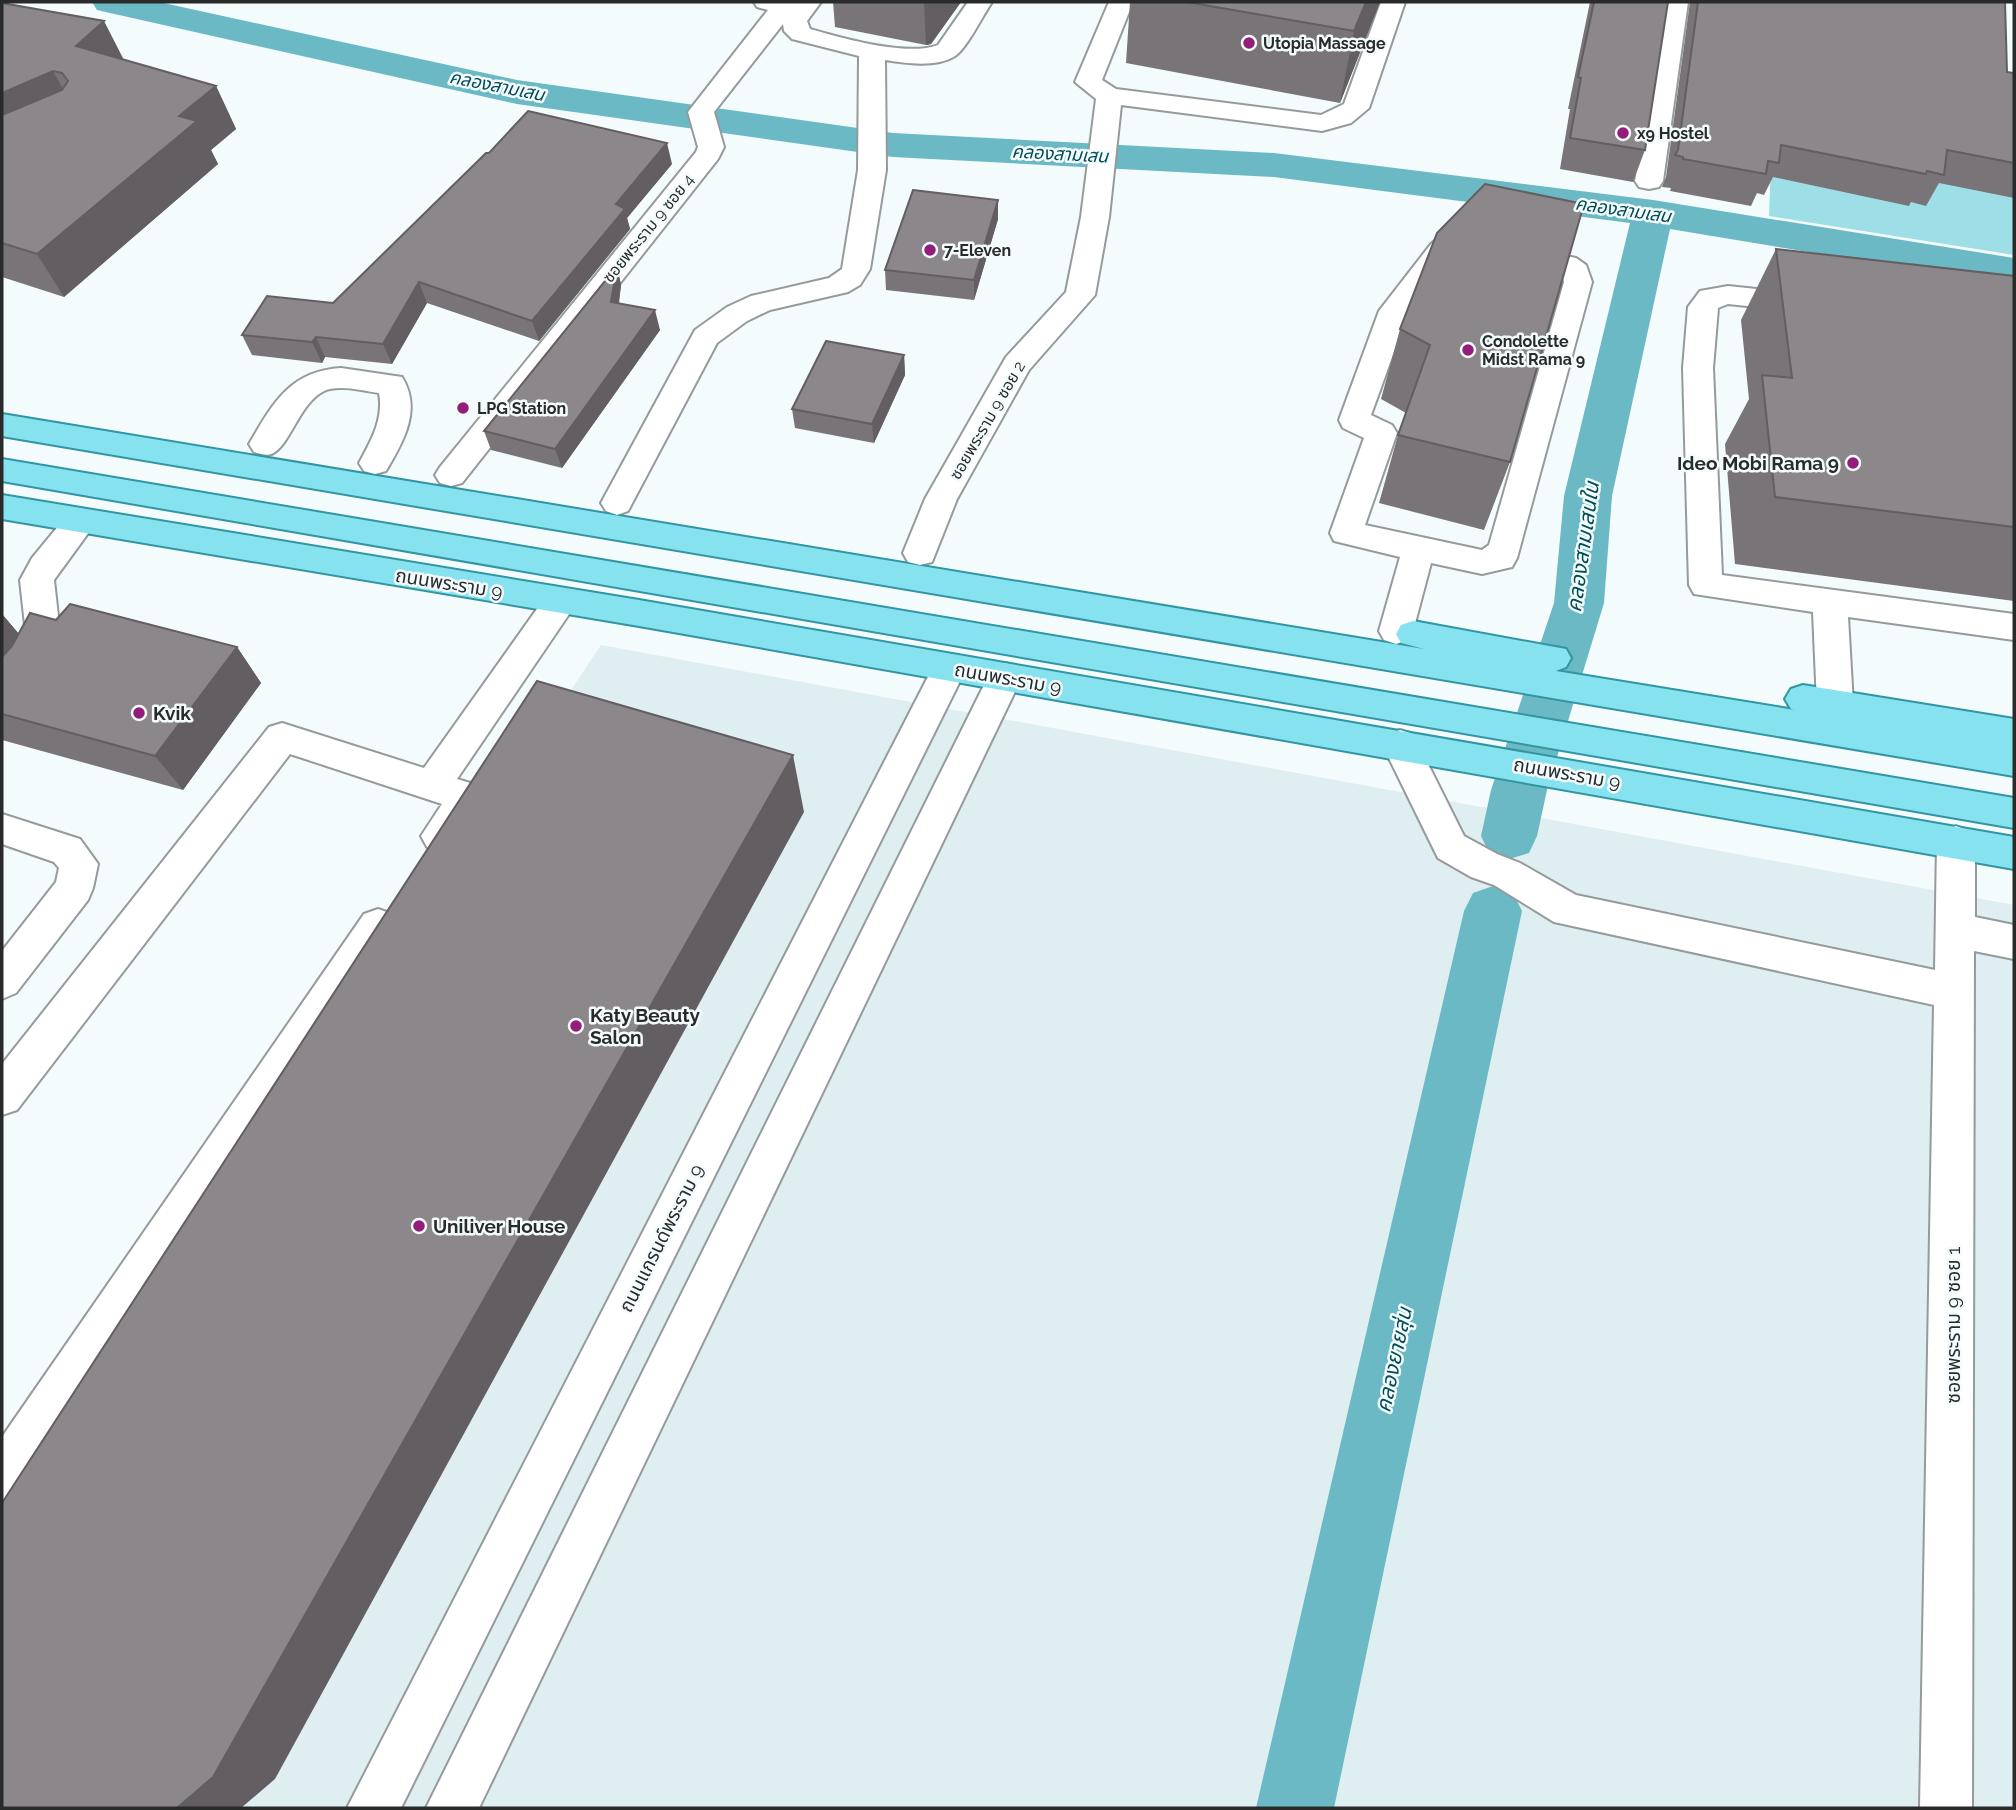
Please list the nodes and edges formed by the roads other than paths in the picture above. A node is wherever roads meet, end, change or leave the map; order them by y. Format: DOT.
graph roads {
  1 [pos="980,2"];
  2 [pos="1121,2"];
  3 [pos="1676,2"];
  4 [pos="787,3"];
  5 [pos="1388,3"];
  6 [pos="872,51"];
  7 [pos="1109,96"];
  8 [pos="1649,181"];
  9 [pos="1833,307"];
  10 [pos="2,401"];
  11 [pos="2,425"];
  12 [pos="265,444"];
  13 [pos="375,463"];
  14 [pos="2,470"];
  15 [pos="451,475"];
  16 [pos="617,503"];
  17 [pos="2,507"];
  18 [pos="81,521"];
  19 [pos="1419,548"];
  20 [pos="920,553"];
  21 [pos="561,601"];
  22 [pos="1830,603"];
  23 [pos="2014,627"];
  24 [pos="1396,631"];
  25 [pos="950,667"];
  26 [pos="1005,677"];
  27 [pos="2,702"];
  28 [pos="1835,704"];
  29 [pos="2014,733"];
  30 [pos="1400,744"];
  31 [pos="2014,761"];
  32 [pos="432,785"];
  33 [pos="2014,813"];
  34 [pos="2,830"];
  35 [pos="1956,842"];
  36 [pos="2014,853"];
  37 [pos="420,866"];
  38 [pos="396,901"];
  39 [pos="1956,930"];
  40 [pos="2014,942"];
  41 [pos="2,981"];
  42 [pos="1955,992"];
  43 [pos="2,1096"];
  44 [pos="2,1478"];
  45 [pos="373,1808"];
  46 [pos="452,1808"];
  47 [pos="1946,1808"];
  1 -- 6 [label="street"];
  2 -- 7 [label="street"];
  3 -- 8 [label="street"];
  4 -- 6 [label="street"];
  4 -- 15 [label="street, ซอยพระราม 9 ซอย 4"];
  5 -- 7 [label="street"];
  6 -- 16 [label="street"];
  7 -- 20 [label="street, ซอยพระราม 9 ซอย 2"];
  9 -- 22 [label="street"];
  10 -- 12 [label="main road"];
  11 -- 31 [label="main road"];
  12 -- 13 [label="main road"];
  12 -- 13 [label="street"];
  13 -- 15 [label="main road"];
  14 -- 33 [label="main road, ถนนพระราม 9"];
  15 -- 16 [label="main road"];
  16 -- 20 [label="main road"];
  17 -- 18 [label="main road, ถนนพระราม 9"];
  18 -- 21 [label="main road, ถนนพระราม 9"];
  18 -- 27 [label="street"];
  19 -- 19 [label="street"];
  19 -- 24 [label="street"];
  20 -- 24 [label="main road"];
  21 -- 25 [label="main road, ถนนพระราม 9"];
  21 -- 32 [label="street"];
  22 -- 23 [label="street"];
  22 -- 28 [label="street"];
  24 -- 28 [label="main road"];
  25 -- 26 [label="main road, ถนนพระราม 9"];
  25 -- 45 [label="street, ถนนแกรนด์พระราม 9"];
  26 -- 30 [label="main road, ถนนพระราม 9"];
  26 -- 46 [label="street"];
  28 -- 29 [label="main road"];
  30 -- 35 [label="main road, ถนนพระราม 9"];
  30 -- 42 [label="street"];
  32 -- 37 [label="street"];
  32 -- 43 [label="street"];
  34 -- 41 [label="street"];
  35 -- 36 [label="main road, ถนนพระราม 9"];
  35 -- 39 [label="street, ซอยพระราม 9 ซอย 1"];
  38 -- 44 [label="street"];
  39 -- 40 [label="street"];
  39 -- 42 [label="street, ซอยพระราม 9 ซอย 1"];
  42 -- 47 [label="street, ซอยพระราม 9 ซอย 1"];
}
